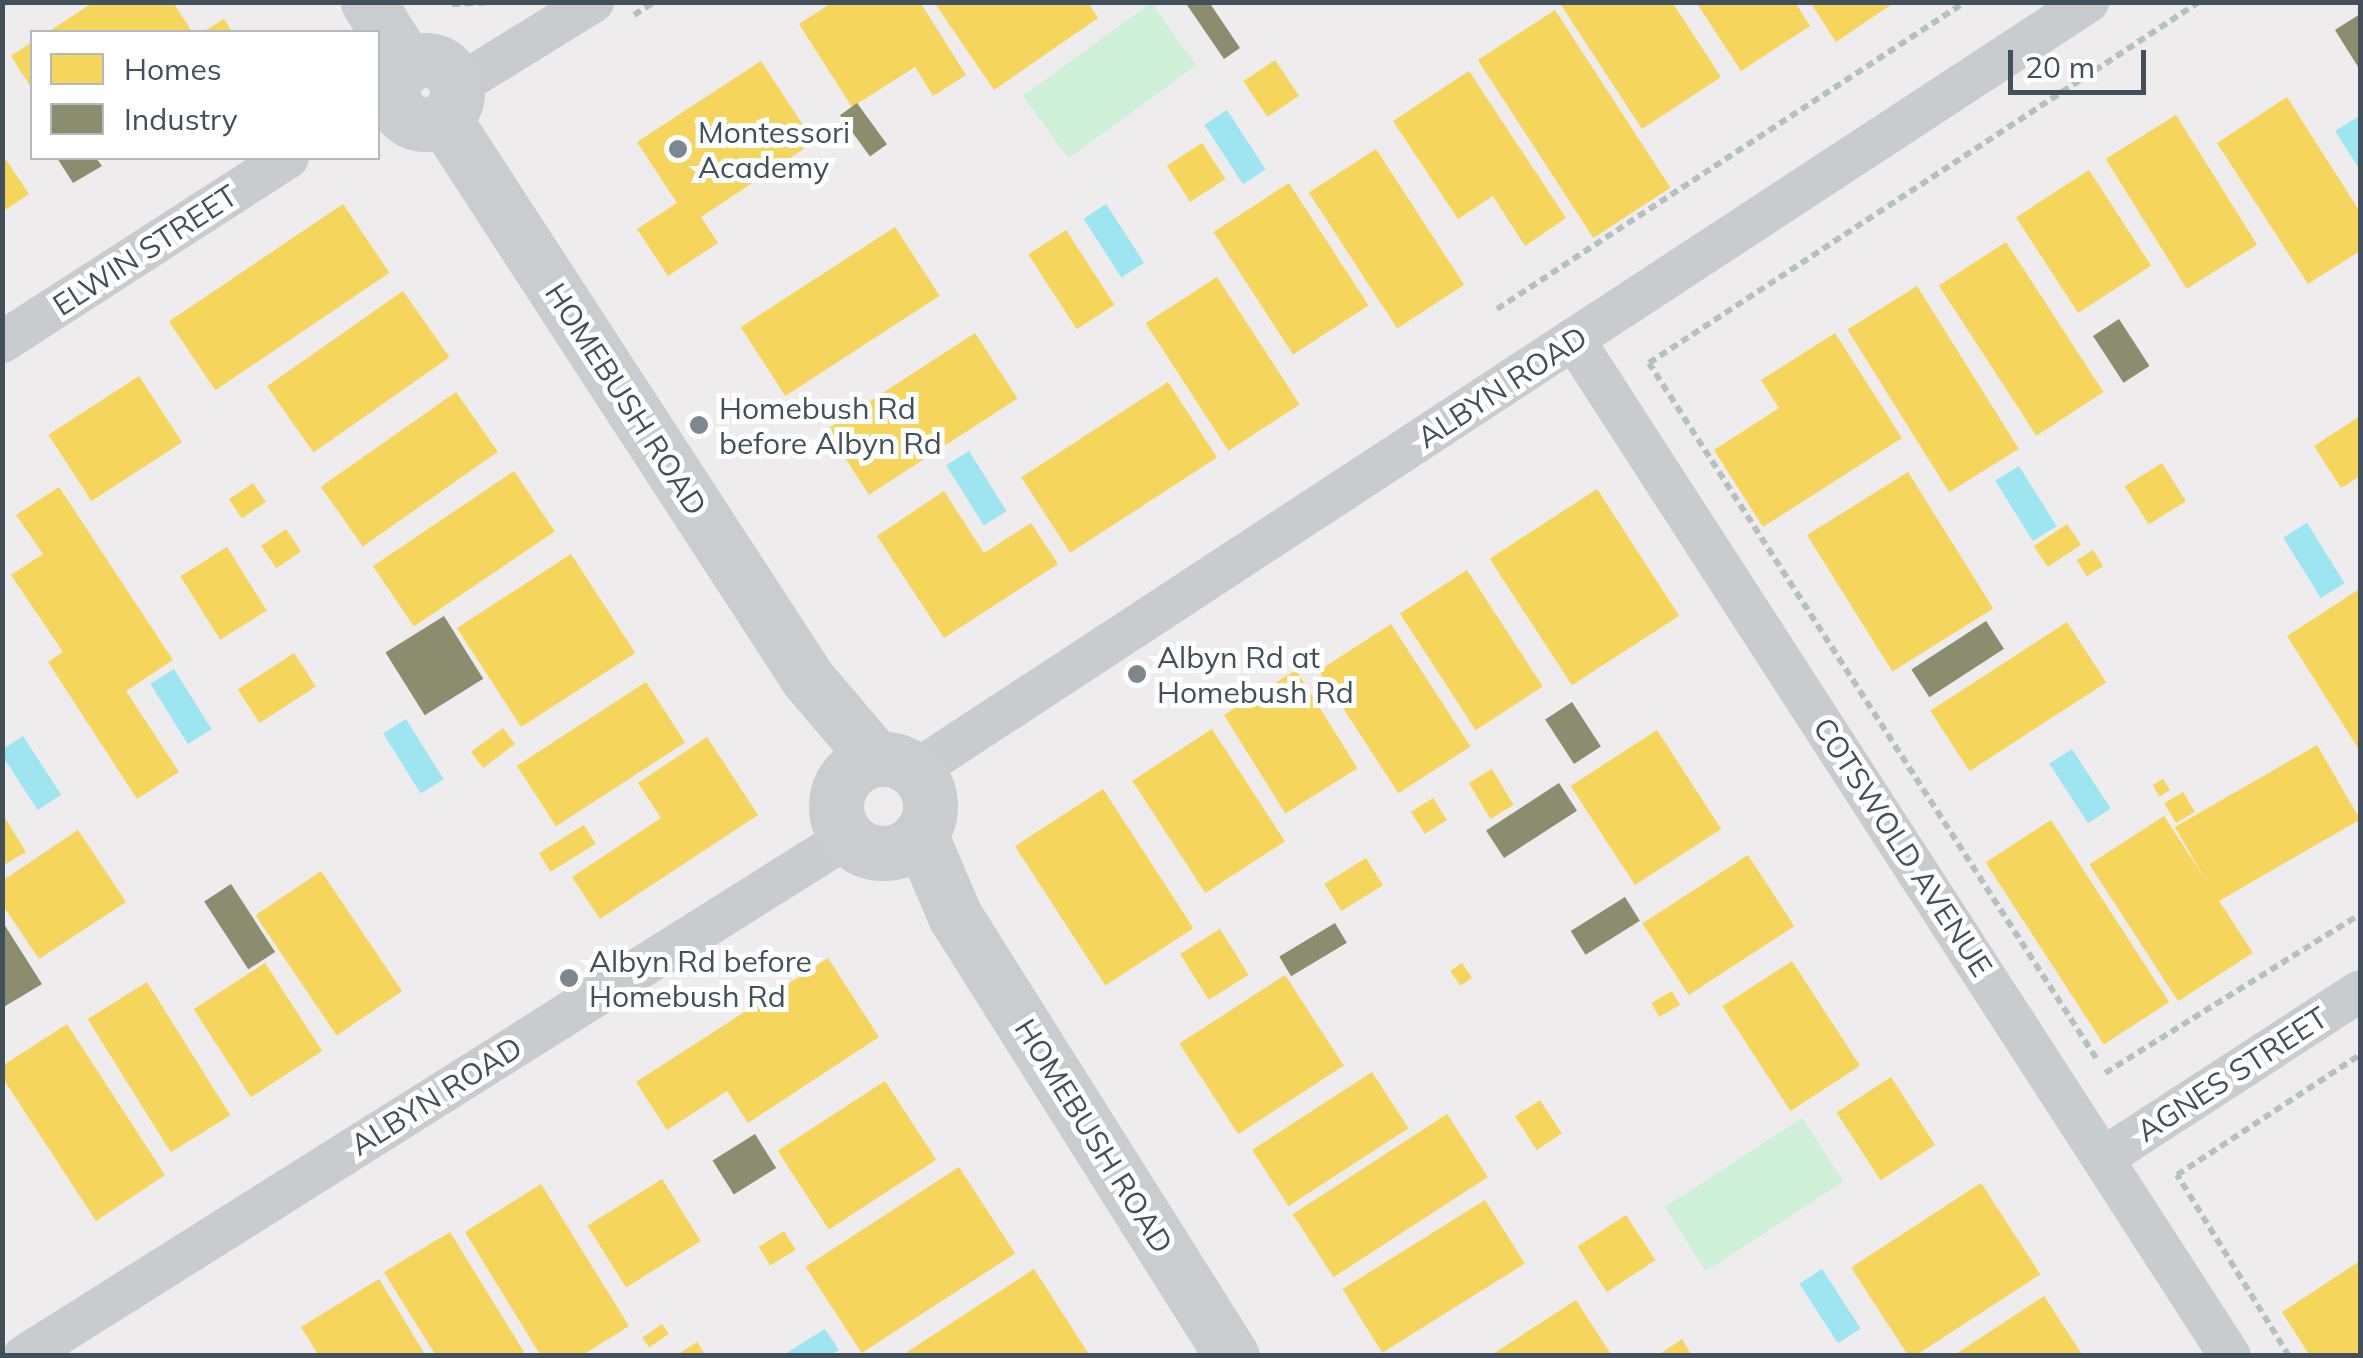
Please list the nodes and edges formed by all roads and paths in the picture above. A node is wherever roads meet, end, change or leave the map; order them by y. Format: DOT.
graph roads {
  1 [pos="368,2"];
  2 [pos="494,2"];
  3 [pos="593,2"];
  4 [pos="1965,2"];
  5 [pos="2088,2"];
  6 [pos="2199,2"];
  7 [pos="452,4"];
  8 [pos="416,93"];
  9 [pos="285,160"];
  10 [pos="1496,309"];
  11 [pos="1574,340"];
  12 [pos="2,342"];
  13 [pos="880,769"];
  14 [pos="888,841"];
  15 [pos="2360,914"];
  16 [pos="2360,991"];
  17 [pos="2360,1054"];
  18 [pos="2103,1158"];
  19 [pos="24,1356"];
  20 [pos="1232,1356"];
  21 [pos="2230,1356"];
  22 [pos="2290,1356"];
  1 -- 8 [label="main road, HOMEBUSH ROAD"];
  2 -- 7 [label="path"];
  3 -- 8 [label="street"];
  4 -- 10 [label="path"];
  5 -- 11 [label="street, ALBYN ROAD"];
  6 -- 15 [label="path"];
  8 -- 13 [label="main road, HOMEBUSH ROAD"];
  9 -- 12 [label="street, ELWIN STREET"];
  11 -- 13 [label="street, ALBYN ROAD"];
  11 -- 18 [label="street, COTSWOLD AVENUE"];
  13 -- 14 [label="main road, HOMEBUSH ROAD"];
  13 -- 14 [label="main road"];
  14 -- 19 [label="street, ALBYN ROAD"];
  14 -- 20 [label="main road, HOMEBUSH ROAD"];
  16 -- 18 [label="street, AGNES STREET"];
  17 -- 22 [label="path"];
  18 -- 21 [label="street, COTSWOLD AVENUE"];
}
